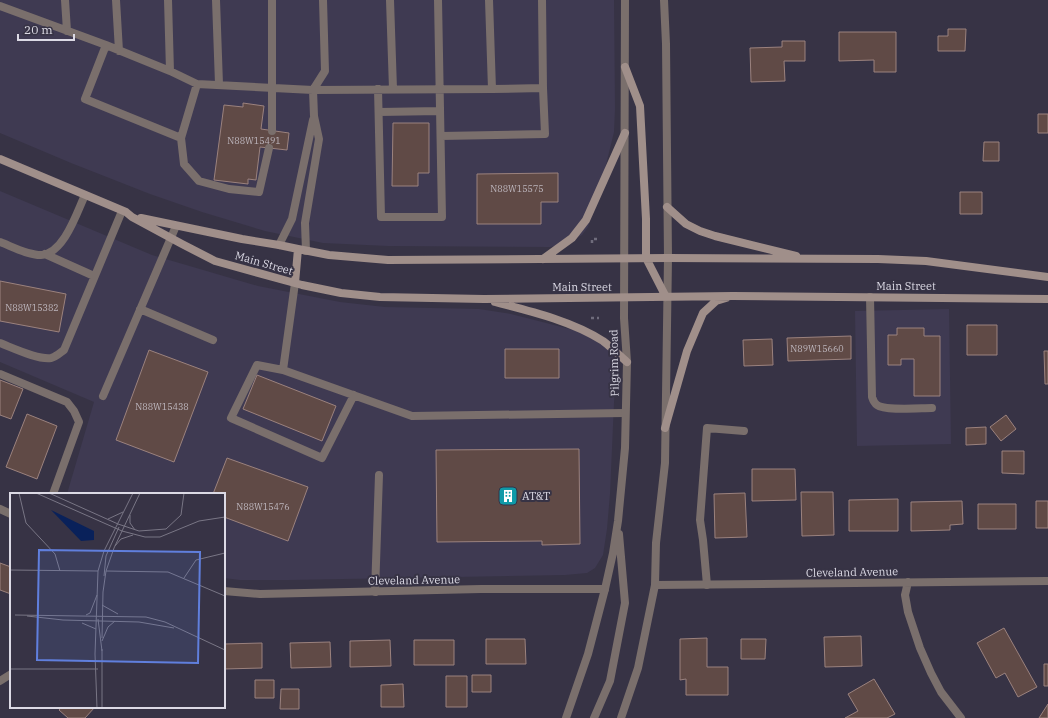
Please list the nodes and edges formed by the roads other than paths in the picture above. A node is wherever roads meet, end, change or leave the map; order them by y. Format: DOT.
graph roads {
  1 [pos="11,0"];
  2 [pos="65,0"];
  3 [pos="116,0"];
  4 [pos="168,0"];
  5 [pos="216,0"];
  6 [pos="272,0"];
  7 [pos="323,0"];
  8 [pos="390,0"];
  9 [pos="438,0"];
  10 [pos="489,0"];
  11 [pos="542,0"];
  12 [pos="625,0"];
  13 [pos="664,0"];
  14 [pos="0,6"];
  15 [pos="11,10"];
  16 [pos="67,31"];
  17 [pos="106,45"];
  18 [pos="119,51"];
  19 [pos="625,66"];
  20 [pos="170,71"];
  21 [pos="197,84"];
  22 [pos="219,84"];
  23 [pos="272,87"];
  24 [pos="543,88"];
  25 [pos="378,89"];
  26 [pos="392,89"];
  27 [pos="440,89"];
  28 [pos="492,89"];
  29 [pos="313,90"];
  30 [pos="440,111"];
  31 [pos="379,112"];
  32 [pos="314,116"];
  33 [pos="272,131"];
  34 [pos="625,133"];
  35 [pos="441,136"];
  36 [pos="181,138"];
  37 [pos="269,148"];
  38 [pos="0,159"];
  39 [pos="85,195"];
  40 [pos="667,207"];
  41 [pos="122,211"];
  42 [pos="132,217"];
  43 [pos="176,226"];
  44 [pos="170,238"];
  45 [pos="0,242"];
  46 [pos="279,245"];
  47 [pos="302,250"];
  48 [pos="46,254"];
  49 [pos="625,258"];
  50 [pos="646,258"];
  51 [pos="668,258"];
  52 [pos="543,259"];
  53 [pos="810,259"];
  54 [pos="94,276"];
  55 [pos="1048,277"];
  56 [pos="295,283"];
  57 [pos="733,296"];
  58 [pos="666,297"];
  59 [pos="870,297"];
  60 [pos="624,298"];
  61 [pos="484,299"];
  62 [pos="1048,299"];
  63 [pos="140,309"];
  64 [pos="213,340"];
  65 [pos="0,343"];
  66 [pos="626,362"];
  67 [pos="283,370"];
  68 [pos="0,374"];
  69 [pos="354,395"];
  70 [pos="103,396"];
  71 [pos="932,408"];
  72 [pos="625,413"];
  73 [pos="665,428"];
  74 [pos="744,431"];
  75 [pos="380,475"];
  76 [pos="53,493"];
  77 [pos="0,510"];
  78 [pos="10,514"];
  79 [pos="618,521"];
  80 [pos="1048,581"];
  81 [pos="908,582"];
  82 [pos="707,585"];
  83 [pos="656,586"];
  84 [pos="605,589"];
  85 [pos="225,591"];
  86 [pos="375,592"];
  87 [pos="10,675"];
  88 [pos="0,681"];
  89 [pos="566,718"];
  90 [pos="594,718"];
  91 [pos="621,718"];
  92 [pos="961,718"];
  1 -- 15 [label="street"];
  2 -- 16 [label="street"];
  3 -- 18 [label="street"];
  4 -- 20 [label="street"];
  5 -- 22 [label="street"];
  6 -- 23 [label="street"];
  7 -- 29 [label="street"];
  8 -- 26 [label="street"];
  9 -- 27 [label="street"];
  10 -- 28 [label="street"];
  11 -- 24 [label="street"];
  12 -- 19 [label="street, Pilgrim Road"];
  13 -- 40 [label="street"];
  14 -- 15 [label="street"];
  15 -- 16 [label="street"];
  16 -- 17 [label="street"];
  17 -- 18 [label="street"];
  17 -- 36 [label="street"];
  18 -- 20 [label="street"];
  19 -- 34 [label="street, Pilgrim Road"];
  19 -- 50 [label="main road"];
  20 -- 21 [label="street"];
  21 -- 22 [label="street"];
  21 -- 36 [label="street"];
  22 -- 23 [label="street"];
  23 -- 29 [label="street"];
  23 -- 33 [label="street"];
  24 -- 28 [label="street"];
  24 -- 35 [label="street"];
  25 -- 26 [label="street"];
  25 -- 29 [label="street"];
  25 -- 31 [label="street"];
  26 -- 27 [label="street"];
  27 -- 28 [label="street"];
  27 -- 30 [label="street"];
  29 -- 32 [label="street"];
  30 -- 31 [label="street"];
  30 -- 35 [label="street"];
  31 -- 35 [label="street"];
  32 -- 46 [label="street"];
  32 -- 47 [label="street"];
  34 -- 49 [label="street, Pilgrim Road"];
  34 -- 52 [label="main road"];
  36 -- 37 [label="street"];
  38 -- 39 [label="main road, Main Street"];
  39 -- 41 [label="main road, Main Street"];
  39 -- 48 [label="street"];
  40 -- 51 [label="street"];
  40 -- 53 [label="main road"];
  41 -- 42 [label="main road, Main Street"];
  41 -- 54 [label="street"];
  42 -- 43 [label="main road, Main Street"];
  42 -- 44 [label="main road, Main Street"];
  43 -- 44 [label="street"];
  43 -- 46 [label="main road, Main Street"];
  44 -- 56 [label="main road, Main Street"];
  44 -- 63 [label="street"];
  45 -- 48 [label="street"];
  46 -- 47 [label="main road, Main Street"];
  47 -- 52 [label="main road, Main Street"];
  47 -- 56 [label="main road"];
  48 -- 54 [label="street"];
  49 -- 50 [label="main road, Main Street"];
  49 -- 52 [label="main road, Main Street"];
  49 -- 60 [label="street, Pilgrim Road"];
  50 -- 51 [label="main road, Main Street"];
  50 -- 58 [label="main road"];
  51 -- 53 [label="main road, Main Street"];
  51 -- 58 [label="street"];
  53 -- 55 [label="main road, Main Street"];
  54 -- 65 [label="street"];
  56 -- 61 [label="main road, Main Street"];
  56 -- 67 [label="street"];
  57 -- 58 [label="main road, Main Street"];
  57 -- 59 [label="main road, Main Street"];
  57 -- 73 [label="main road"];
  58 -- 60 [label="main road, Main Street"];
  58 -- 73 [label="street"];
  59 -- 62 [label="main road, Main Street"];
  59 -- 71 [label="street"];
  60 -- 61 [label="main road, Main Street"];
  60 -- 66 [label="street, Pilgrim Road"];
  61 -- 66 [label="main road"];
  63 -- 64 [label="street"];
  63 -- 70 [label="street"];
  66 -- 72 [label="street, Pilgrim Road"];
  67 -- 69 [label="street"];
  67 -- 69 [label="street"];
  68 -- 76 [label="street"];
  69 -- 72 [label="street"];
  72 -- 79 [label="street, Pilgrim Road"];
  73 -- 83 [label="street"];
  74 -- 82 [label="street"];
  75 -- 86 [label="street"];
  77 -- 78 [label="street"];
  79 -- 84 [label="street, Pilgrim Road"];
  79 -- 90 [label="street"];
  80 -- 81 [label="street, Cleveland Avenue"];
  81 -- 82 [label="street, Cleveland Avenue"];
  81 -- 92 [label="street"];
  82 -- 83 [label="street, Cleveland Avenue"];
  83 -- 91 [label="street"];
  84 -- 86 [label="street, Cleveland Avenue"];
  84 -- 89 [label="street, Pilgrim Road"];
  85 -- 86 [label="street, Cleveland Avenue"];
  87 -- 88 [label="street"];
}
